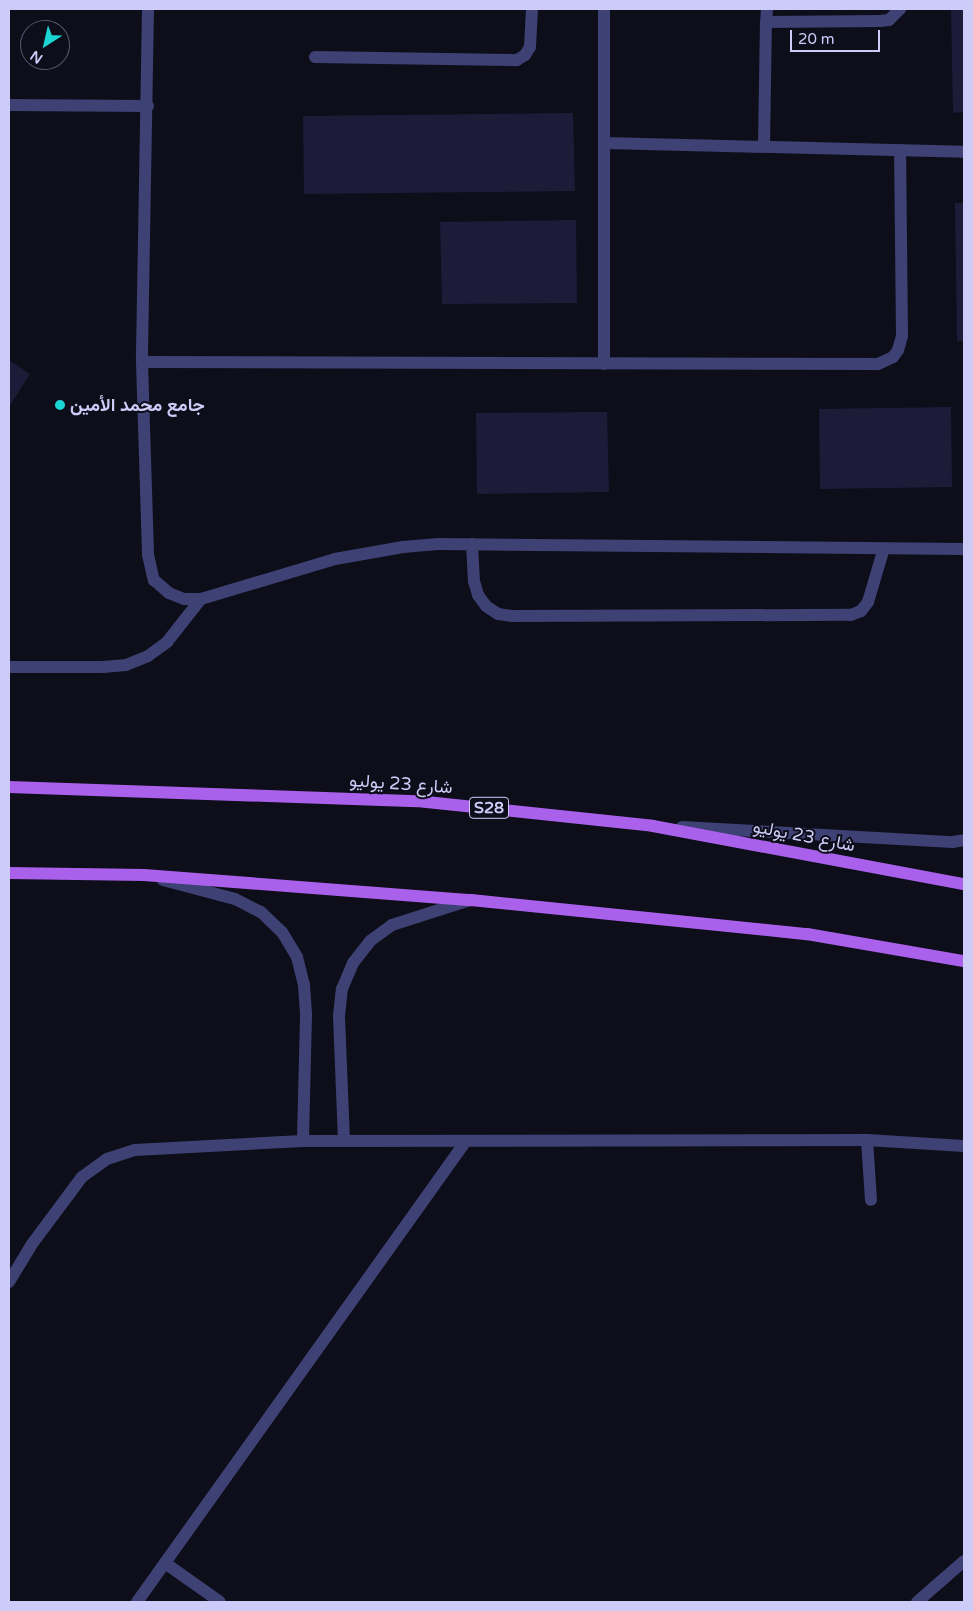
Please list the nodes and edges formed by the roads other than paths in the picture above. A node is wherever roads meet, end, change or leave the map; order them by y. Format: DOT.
graph roads {
  1 [pos="148,9"];
  2 [pos="532,9"];
  3 [pos="604,9"];
  4 [pos="900,9"];
  5 [pos="766,15"];
  6 [pos="315,57"];
  7 [pos="9,105"];
  8 [pos="148,106"];
  9 [pos="605,143"];
  10 [pos="764,146"];
  11 [pos="900,150"];
  12 [pos="964,152"];
  13 [pos="142,362"];
  14 [pos="604,364"];
  15 [pos="472,544"];
  16 [pos="884,548"];
  17 [pos="964,549"];
  18 [pos="201,599"];
  19 [pos="9,667"];
  20 [pos="9,787"];
  21 [pos="653,826"];
  22 [pos="964,840"];
  23 [pos="9,873"];
  24 [pos="144,875"];
  25 [pos="964,884"];
  26 [pos="471,900"];
  27 [pos="964,961"];
  28 [pos="867,1140"];
  29 [pos="304,1141"];
  30 [pos="344,1141"];
  31 [pos="466,1141"];
  32 [pos="964,1146"];
  33 [pos="870,1200"];
  34 [pos="9,1282"];
  35 [pos="964,1561"];
  36 [pos="165,1563"];
  37 [pos="137,1602"];
  38 [pos="220,1602"];
  39 [pos="917,1602"];
  1 -- 8 [label="street"];
  2 -- 6 [label="street"];
  3 -- 9 [label="street"];
  4 -- 5 [label="street"];
  5 -- 10 [label="street"];
  7 -- 8 [label="street"];
  8 -- 13 [label="street"];
  9 -- 10 [label="street"];
  9 -- 14 [label="street"];
  10 -- 11 [label="street"];
  11 -- 12 [label="street"];
  11 -- 14 [label="street"];
  13 -- 14 [label="street"];
  13 -- 18 [label="street"];
  15 -- 16 [label="street"];
  15 -- 16 [label="street"];
  15 -- 18 [label="street"];
  16 -- 17 [label="street"];
  18 -- 19 [label="street"];
  20 -- 21 [label="main road, شارع 23 يوليو / S28"];
  21 -- 22 [label="street"];
  21 -- 25 [label="main road, شارع 23 يوليو / S28"];
  23 -- 24 [label="main road"];
  24 -- 26 [label="main road"];
  24 -- 29 [label="street"];
  26 -- 27 [label="main road"];
  26 -- 30 [label="street"];
  28 -- 31 [label="street"];
  28 -- 32 [label="street"];
  28 -- 33 [label="street"];
  29 -- 30 [label="street"];
  29 -- 34 [label="street"];
  30 -- 31 [label="street"];
  31 -- 36 [label="street"];
  35 -- 39 [label="street"];
  36 -- 37 [label="street"];
  36 -- 38 [label="street"];
}
